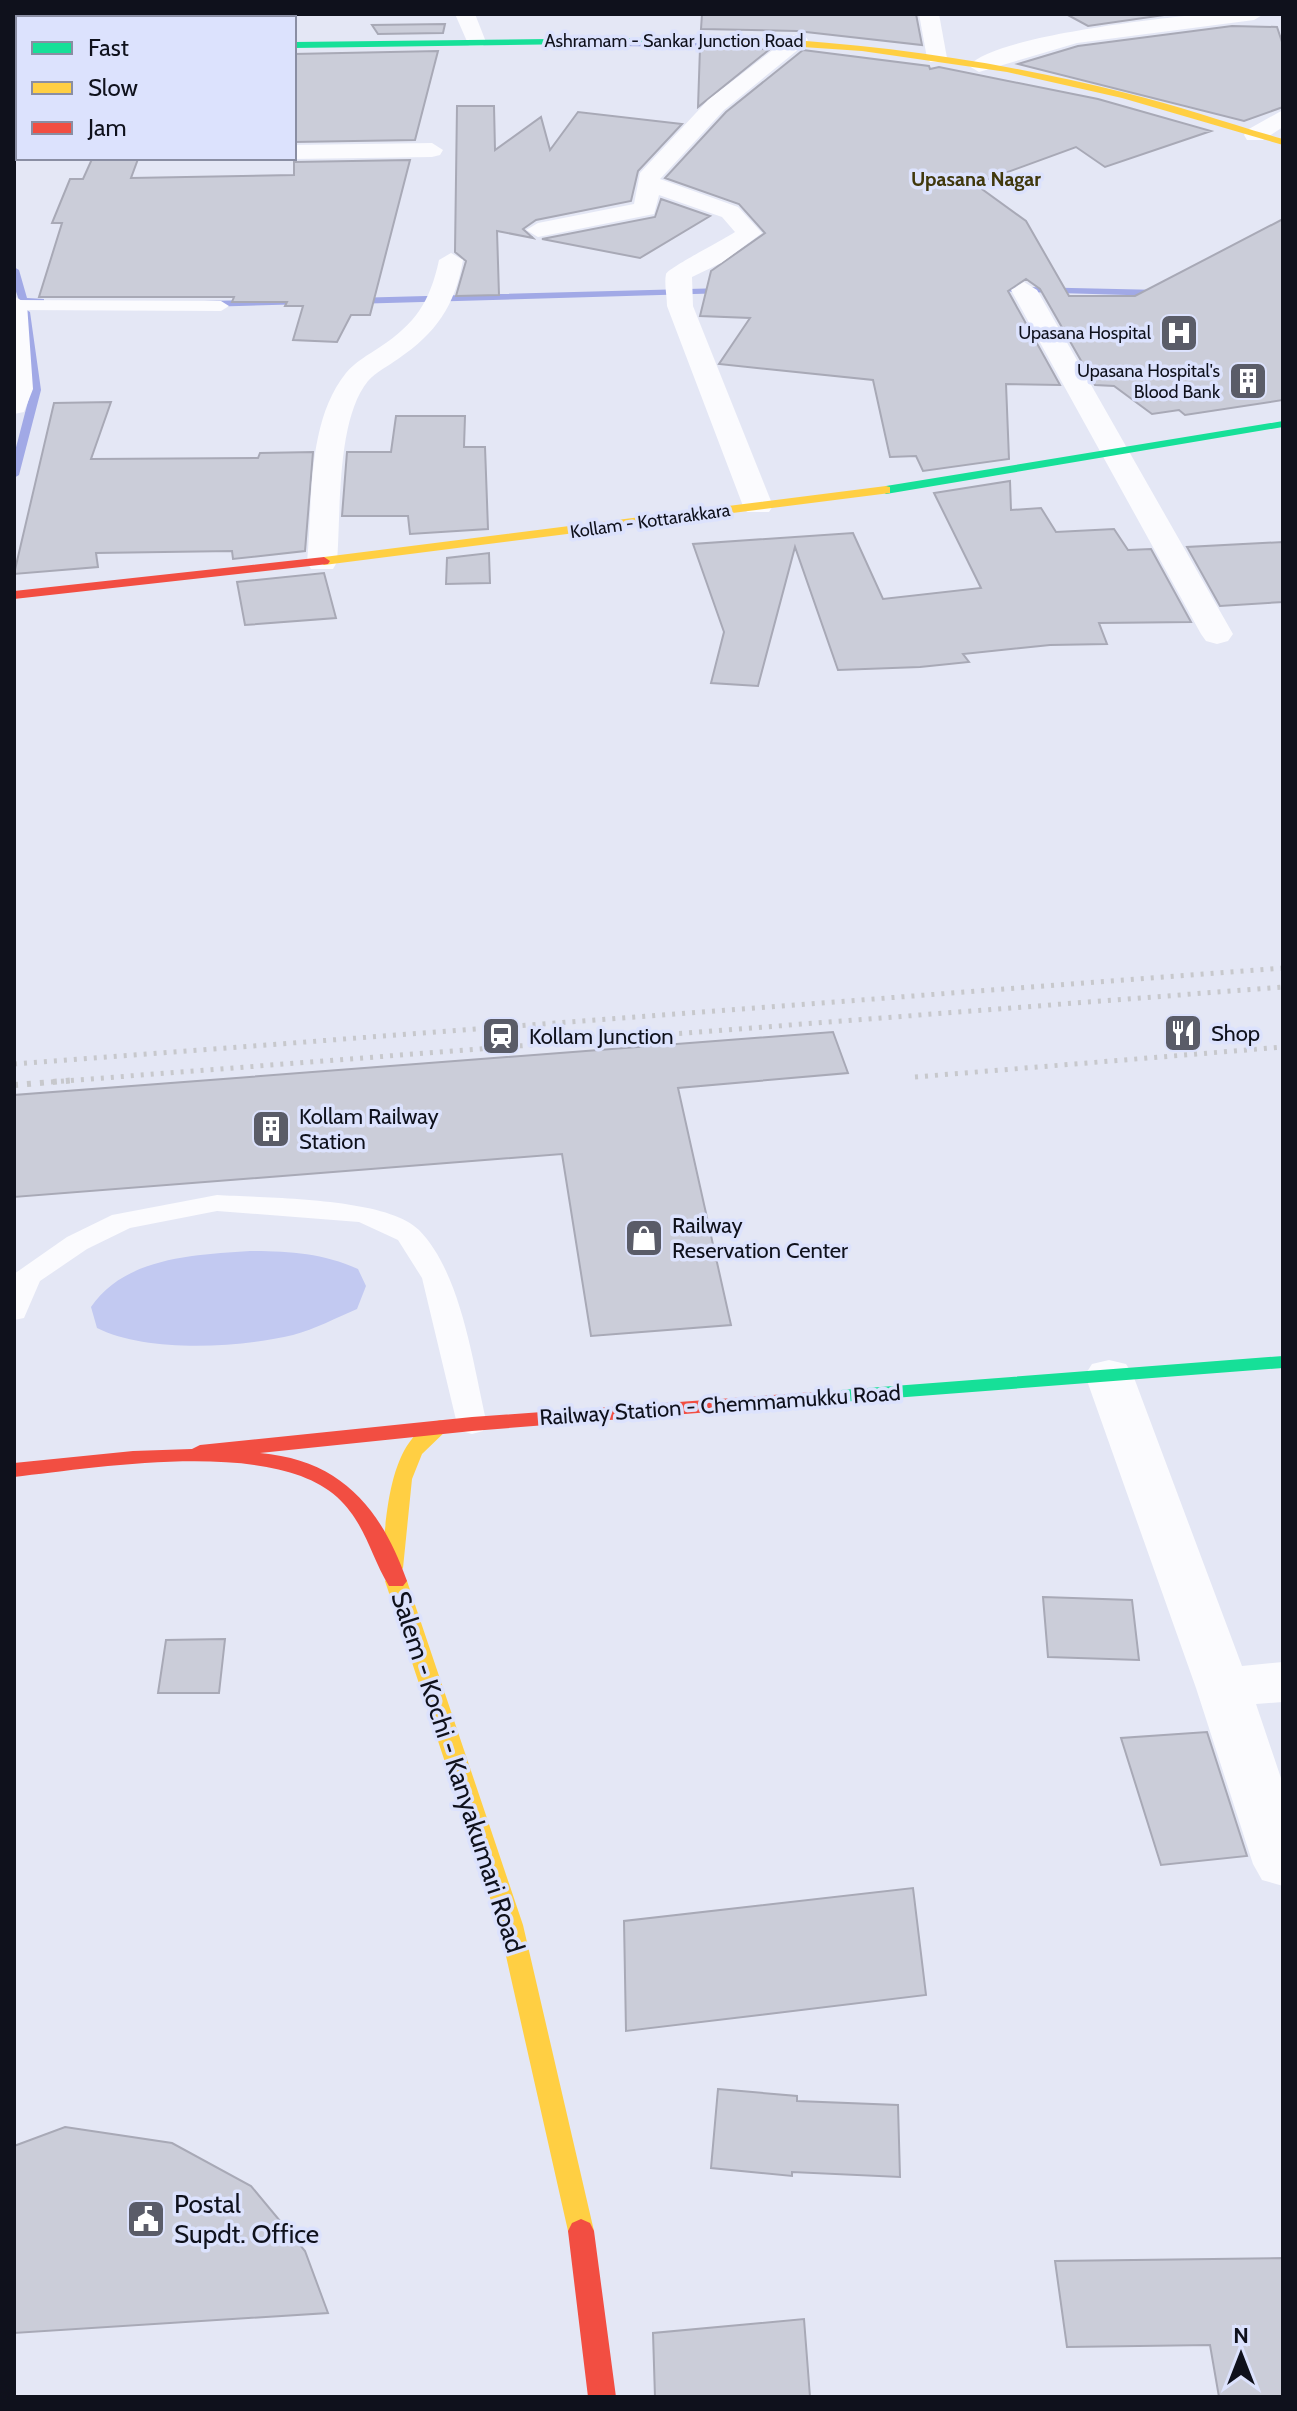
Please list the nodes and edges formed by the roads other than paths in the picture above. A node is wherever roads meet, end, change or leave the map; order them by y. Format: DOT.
graph roads {
  1 [pos="465,14"];
  2 [pos="929,14"];
  3 [pos="1254,14"];
  4 [pos="798,40"];
  5 [pos="476,42"];
  6 [pos="296,45"];
  7 [pos="937,58"];
  8 [pos="979,66"];
  9 [pos="1283,117"];
  10 [pos="1255,135"];
  11 [pos="1283,142"];
  12 [pos="432,150"];
  13 [pos="296,152"];
  14 [pos="648,183"];
  15 [pos="538,230"];
  16 [pos="451,260"];
  17 [pos="1024,290"];
  18 [pos="14,304"];
  19 [pos="221,306"];
  20 [pos="14,406"];
  21 [pos="1283,424"];
  22 [pos="1115,457"];
  23 [pos="758,506"];
  24 [pos="322,562"];
  25 [pos="14,595"];
  26 [pos="1217,634"];
  27 [pos="14,1311"];
  28 [pos="1283,1362"];
  29 [pos="1109,1375"];
  30 [pos="472,1424"];
  31 [pos="440,1427"];
  32 [pos="158,1456"];
  33 [pos="14,1470"];
  34 [pos="392,1568"];
  35 [pos="1283,1682"];
  36 [pos="1223,1688"];
  37 [pos="1282,1864"];
  38 [pos="602,2397"];
  1 -- 5 [label="street"];
  2 -- 7 [label="street"];
  3 -- 8 [label="street"];
  4 -- 5 [label="main road, Ashramam - Sankar Junction Road"];
  4 -- 7 [label="main road, Ashramam - Sankar Junction Road"];
  4 -- 14 [label="street"];
  5 -- 6 [label="main road, Ashramam - Sankar Junction Road"];
  7 -- 8 [label="main road, Ashramam - Sankar Junction Road"];
  8 -- 10 [label="main road, Ashramam - Sankar Junction Road"];
  9 -- 10 [label="street"];
  10 -- 11 [label="main road, Ashramam - Sankar Junction Road"];
  12 -- 13 [label="street"];
  14 -- 15 [label="street"];
  14 -- 23 [label="street"];
  16 -- 24 [label="street"];
  17 -- 22 [label="street"];
  18 -- 19 [label="lane"];
  18 -- 20 [label="street"];
  21 -- 22 [label="main road, Kollam - Kottarakkara"];
  22 -- 23 [label="main road, Kollam - Kottarakkara"];
  22 -- 26 [label="street"];
  23 -- 24 [label="main road, Kollam - Kottarakkara"];
  24 -- 25 [label="main road, Kollam - Kottarakkara"];
  27 -- 30 [label="lane"];
  28 -- 29 [label="main road, Railway Station - Chemmamukku Road"];
  29 -- 30 [label="main road, Railway Station - Chemmamukku Road"];
  29 -- 36 [label="street"];
  30 -- 31 [label="main road, Railway Station - Chemmamukku Road"];
  31 -- 32 [label="main road, Railway Station - Chemmamukku Road"];
  31 -- 34 [label="main road"];
  32 -- 33 [label="main road, Salem - Kochi - Kanyakumari Road"];
  32 -- 34 [label="main road, Salem - Kochi - Kanyakumari Road"];
  34 -- 38 [label="main road, Salem - Kochi - Kanyakumari Road"];
  35 -- 36 [label="street"];
  36 -- 37 [label="street"];
}
